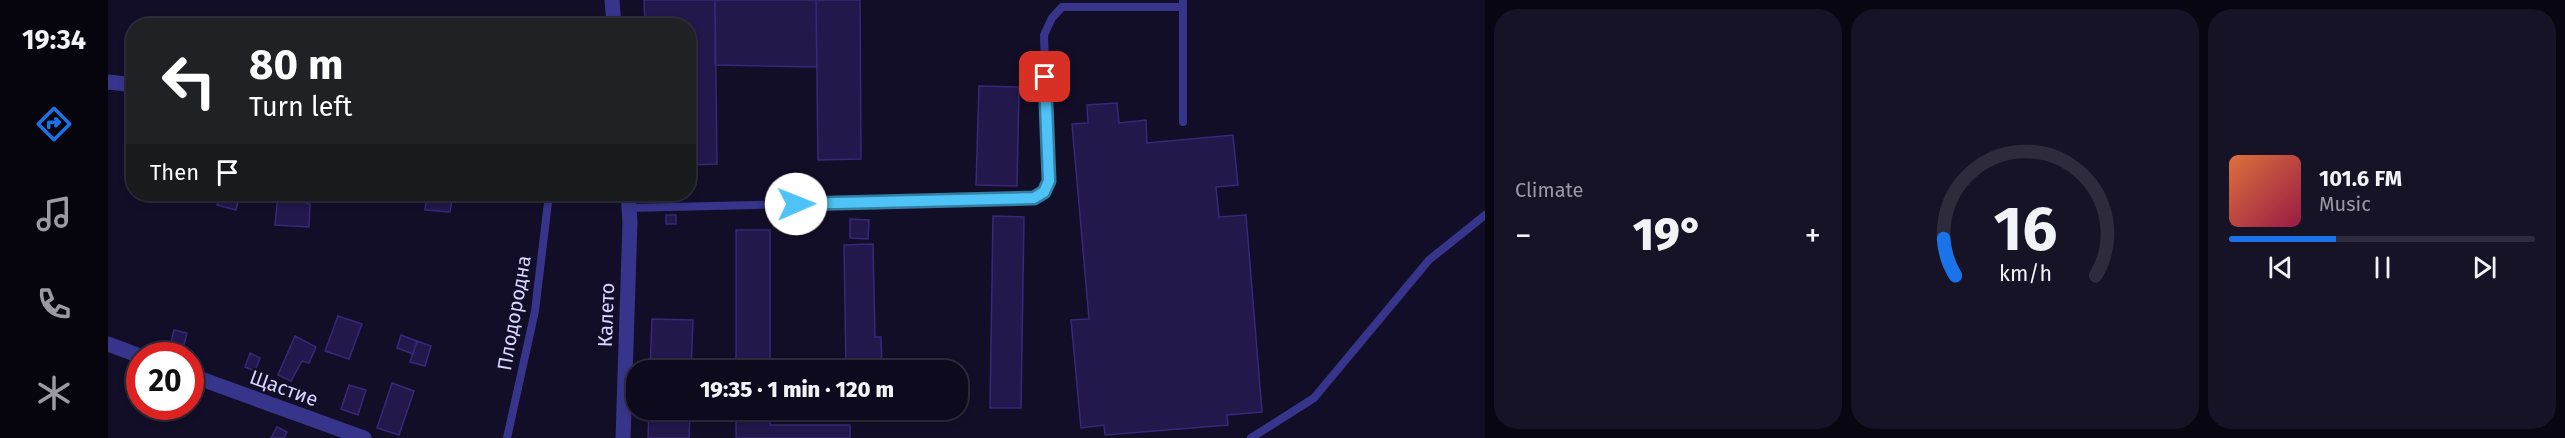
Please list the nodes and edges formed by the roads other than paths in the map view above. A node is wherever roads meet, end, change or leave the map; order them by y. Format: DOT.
graph roads {
  1 [pos="612,0"];
  2 [pos="1183,4"];
  3 [pos="613,18"];
  4 [pos="108,82"];
  5 [pos="126,84"];
  6 [pos="1183,122"];
  7 [pos="548,201"];
  8 [pos="629,201"];
  9 [pos="696,201"];
  10 [pos="1485,215"];
  11 [pos="108,344"];
  12 [pos="126,351"];
  13 [pos="204,380"];
  14 [pos="364,438"];
  15 [pos="507,438"];
  16 [pos="623,438"];
  17 [pos="1251,438"];
  1 -- 3 [label="street"];
  2 -- 6 [label="lane"];
  2 -- 9 [label="lane"];
  4 -- 5 [label="street"];
  7 -- 15 [label="lane, Плодородна"];
  8 -- 16 [label="street, Калето"];
  10 -- 17 [label="lane"];
  11 -- 12 [label="street"];
  13 -- 14 [label="street, Щастие"];
}
